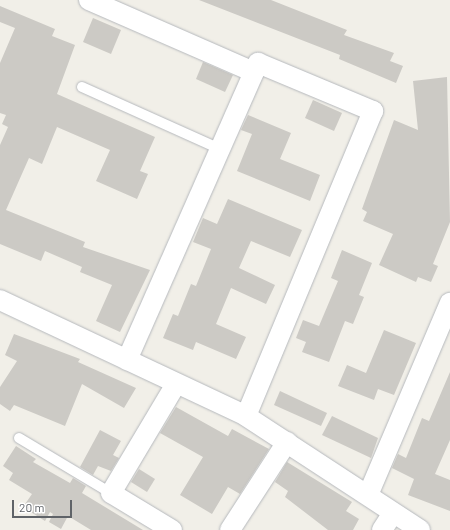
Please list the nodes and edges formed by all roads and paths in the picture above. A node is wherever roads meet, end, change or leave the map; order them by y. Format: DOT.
graph roads {
  1 [pos="89,0"];
  2 [pos="254,72"];
  3 [pos="82,87"];
  4 [pos="220,149"];
  5 [pos="0,300"];
  6 [pos="450,303"];
  7 [pos="127,360"];
  8 [pos="176,384"];
  9 [pos="246,416"];
  10 [pos="19,438"];
  11 [pos="287,442"];
  12 [pos="111,493"];
  13 [pos="368,495"];
  14 [pos="393,513"];
  15 [pos="172,530"];
  16 [pos="230,530"];
  17 [pos="382,530"];
  18 [pos="420,530"];
  1 -- 2 [label="street"];
  2 -- 4 [label="street"];
  2 -- 9 [label="street"];
  3 -- 4 [label="lane"];
  4 -- 7 [label="street"];
  5 -- 7 [label="street"];
  6 -- 13 [label="street"];
  7 -- 8 [label="street"];
  8 -- 9 [label="street"];
  8 -- 12 [label="street"];
  9 -- 11 [label="street"];
  10 -- 12 [label="lane"];
  11 -- 13 [label="street"];
  11 -- 16 [label="street"];
  12 -- 15 [label="street"];
  13 -- 14 [label="street"];
  14 -- 17 [label="street"];
  14 -- 18 [label="street"];
}
